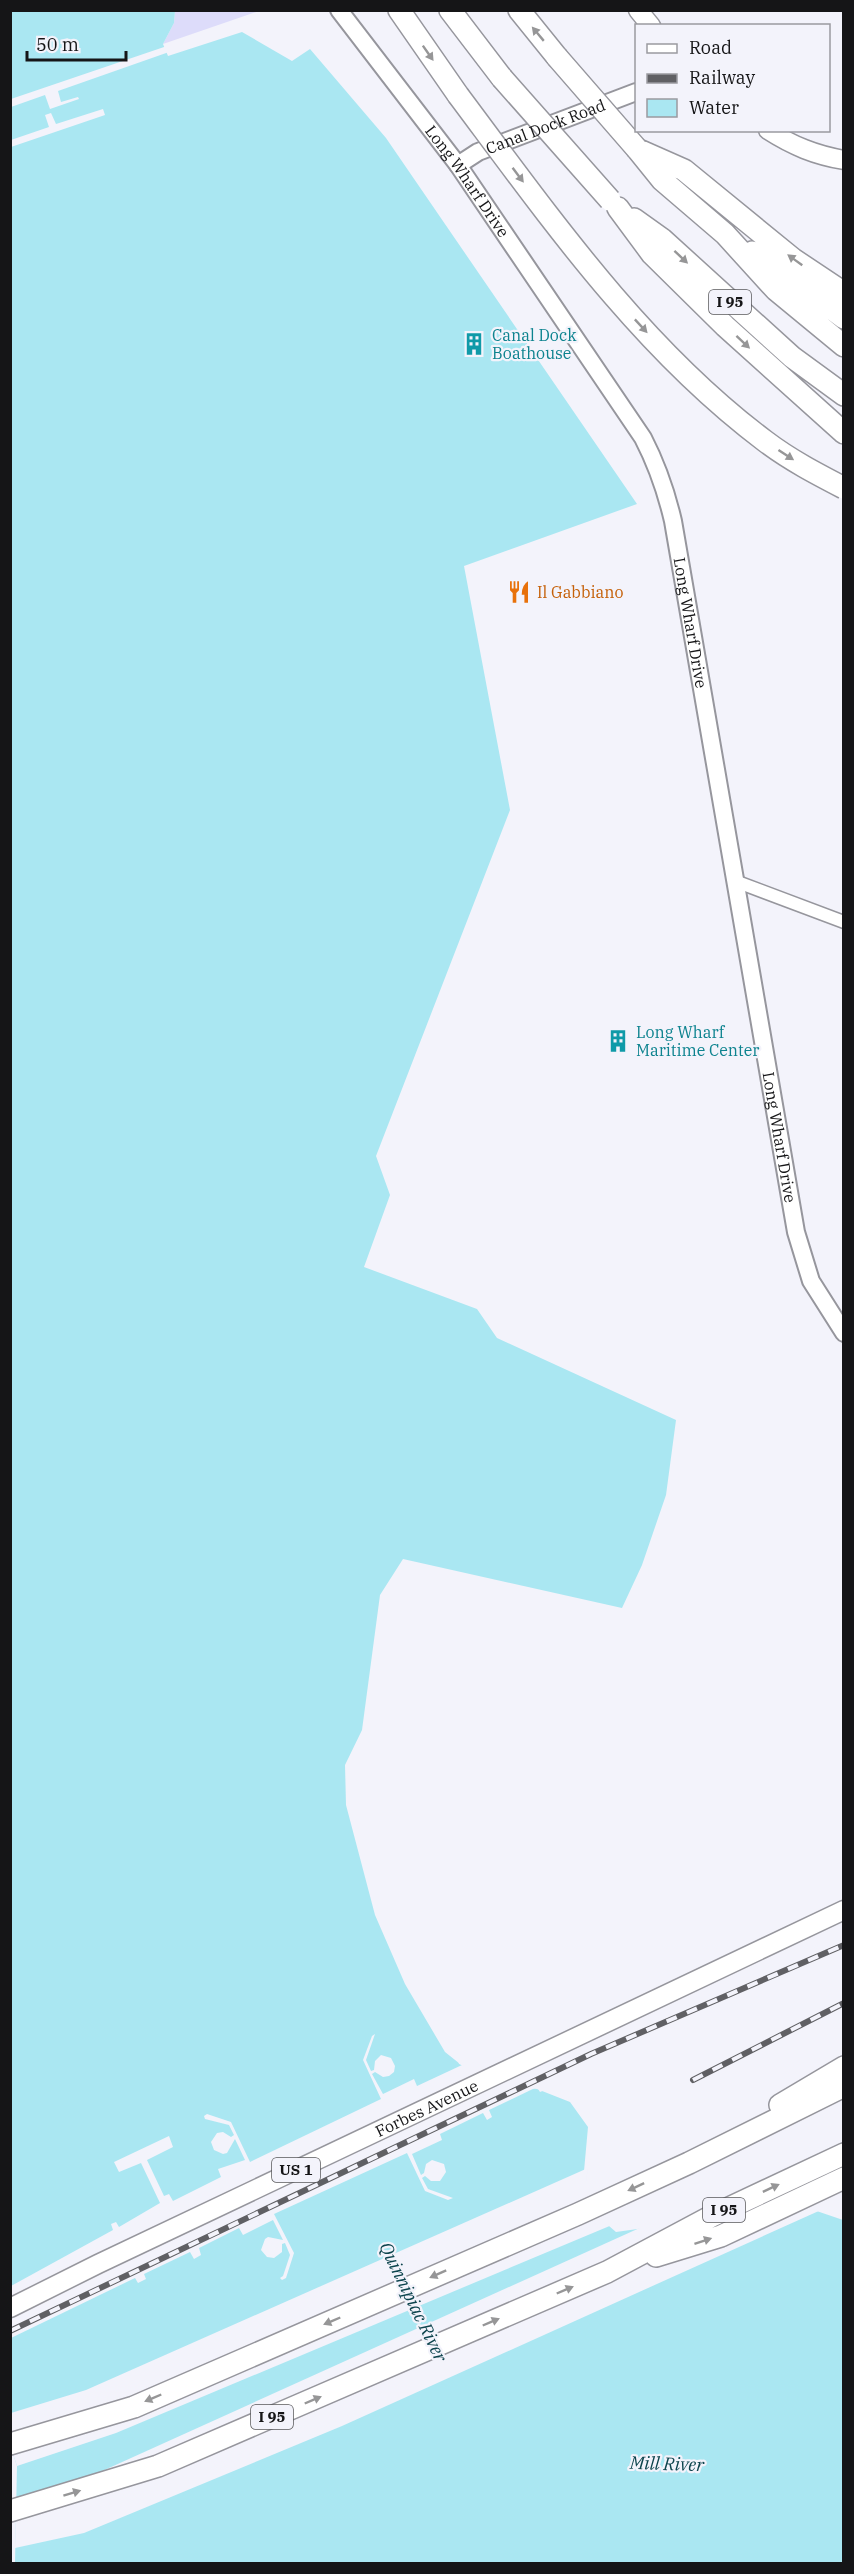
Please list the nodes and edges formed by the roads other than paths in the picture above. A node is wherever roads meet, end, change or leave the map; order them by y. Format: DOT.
graph roads {
  1 [pos="339,10"];
  2 [pos="399,10"];
  3 [pos="450,10"];
  4 [pos="519,10"];
  5 [pos="638,10"];
  6 [pos="649,24"];
  7 [pos="635,92"];
  8 [pos="771,132"];
  9 [pos="637,149"];
  10 [pos="843,160"];
  11 [pos="458,165"];
  12 [pos="614,204"];
  13 [pos="725,234"];
  14 [pos="843,293"];
  15 [pos="843,318"];
  16 [pos="843,346"];
  17 [pos="843,395"];
  18 [pos="843,433"];
  19 [pos="843,488"];
  20 [pos="735,881"];
  21 [pos="843,922"];
  22 [pos="839,1328"];
  23 [pos="843,1910"];
  24 [pos="843,2067"];
  25 [pos="843,2086"];
  26 [pos="843,2154"];
  27 [pos="689,2163"];
  28 [pos="843,2178"];
  29 [pos="607,2272"];
  30 [pos="10,2308"];
  31 [pos="10,2444"];
  32 [pos="10,2511"];
  1 -- 11 [label="main road, Long Wharf Drive"];
  2 -- 19 [label="highway, one-way, bridge"];
  3 -- 12 [label="highway, I 95, bridge"];
  9 -- 4 [label="highway, I 95, one-way, bridge"];
  5 -- 6 [label="main road"];
  7 -- 11 [label="main road, Canal Dock Road"];
  8 -- 10 [label="main road"];
  9 -- 13 [label="highway, I 95"];
  14 -- 9 [label="highway, one-way"];
  11 -- 20 [label="main road, Long Wharf Drive"];
  12 -- 17 [label="highway, I 95, one-way"];
  12 -- 18 [label="highway, one-way"];
  13 -- 15 [label="highway"];
  13 -- 16 [label="highway, I 95"];
  20 -- 21 [label="street"];
  20 -- 22 [label="main road, Long Wharf Drive"];
  23 -- 30 [label="main road, Forbes Avenue / US 1"];
  24 -- 27 [label="highway"];
  25 -- 27 [label="highway"];
  29 -- 26 [label="highway, I 95, one-way"];
  27 -- 31 [label="highway, one-way"];
  29 -- 28 [label="highway, one-way"];
  32 -- 29 [label="highway, I 95, one-way"];
}
